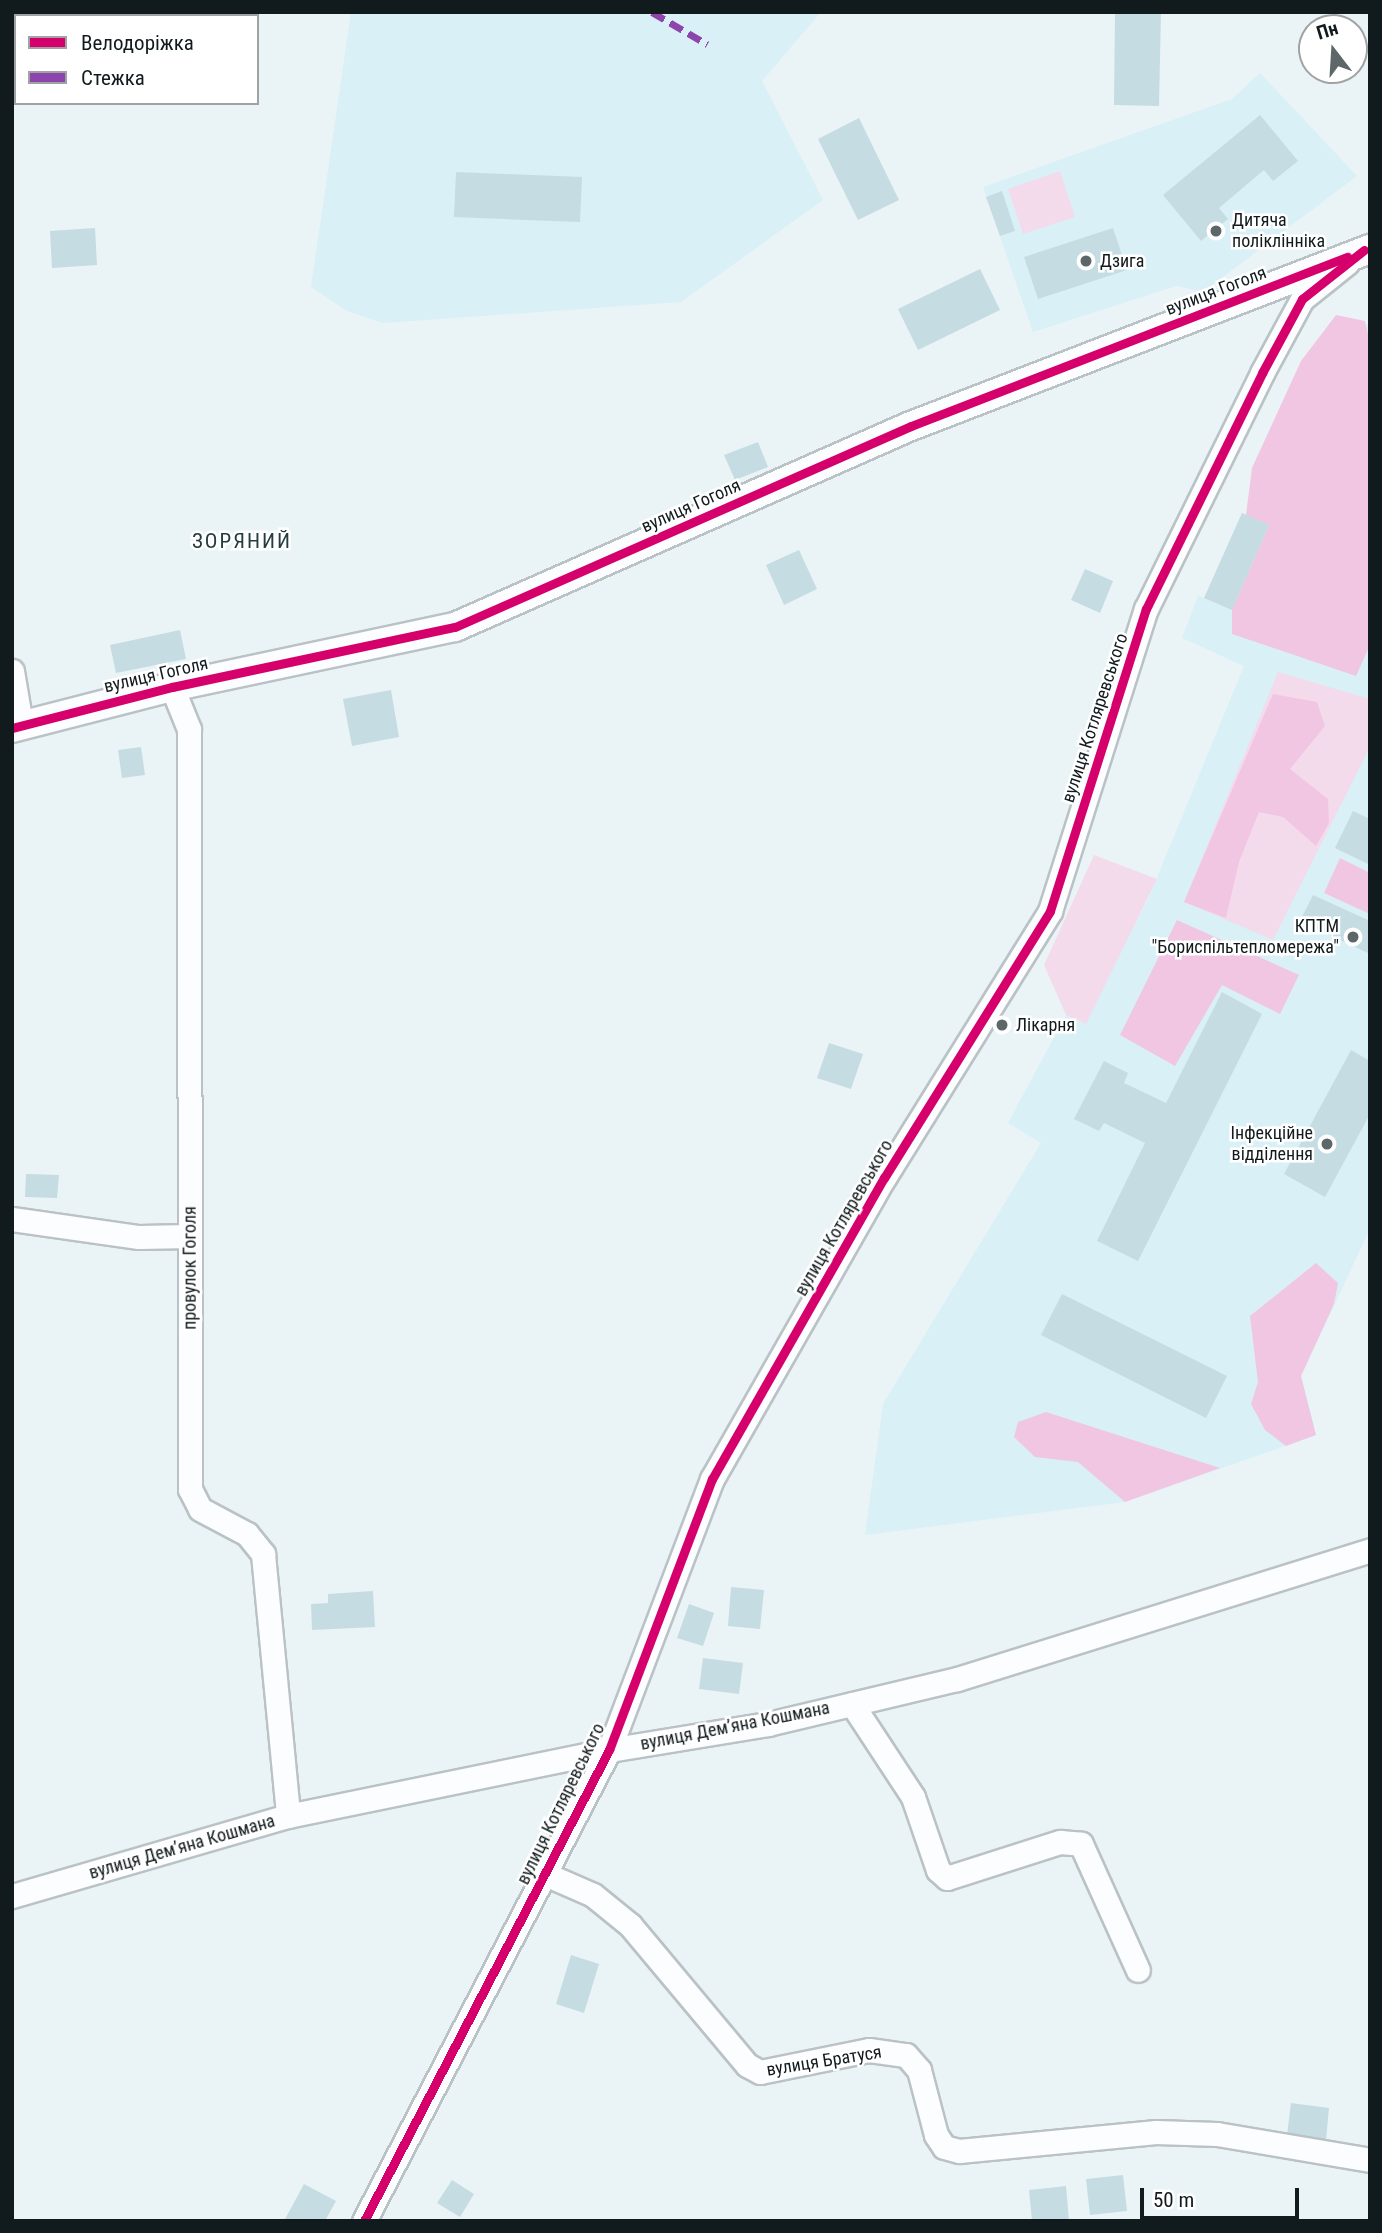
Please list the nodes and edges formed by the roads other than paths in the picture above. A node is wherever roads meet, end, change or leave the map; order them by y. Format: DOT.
graph roads {
  1 [pos="1367,250"];
  2 [pos="12,671"];
  3 [pos="172,687"];
  4 [pos="17,726"];
  5 [pos="12,1219"];
  6 [pos="190,1236"];
  7 [pos="1370,1550"];
  8 [pos="852,1704"];
  9 [pos="609,1750"];
  10 [pos="288,1816"];
  11 [pos="545,1874"];
  12 [pos="12,1896"];
  13 [pos="1138,1970"];
  14 [pos="1370,2160"];
  15 [pos="365,2221"];
  1 -- 3 [label="street, вулиця Гоголя"];
  1 -- 9 [label="street, вулиця Котляревського"];
  2 -- 4 [label="street"];
  3 -- 4 [label="street, вулиця Гоголя"];
  3 -- 6 [label="street, провулок Гоголя"];
  5 -- 6 [label="street"];
  6 -- 10 [label="street, провулок Гоголя"];
  7 -- 8 [label="street, вулиця Демʼяна Кошмана"];
  8 -- 9 [label="street, вулиця Демʼяна Кошмана"];
  8 -- 13 [label="street"];
  9 -- 10 [label="street, вулиця Демʼяна Кошмана"];
  9 -- 11 [label="street, вулиця Котляревського"];
  10 -- 12 [label="street, вулиця Демʼяна Кошмана"];
  11 -- 14 [label="street, вулиця Братуся"];
  11 -- 15 [label="street, вулиця Котляревського"];
}
